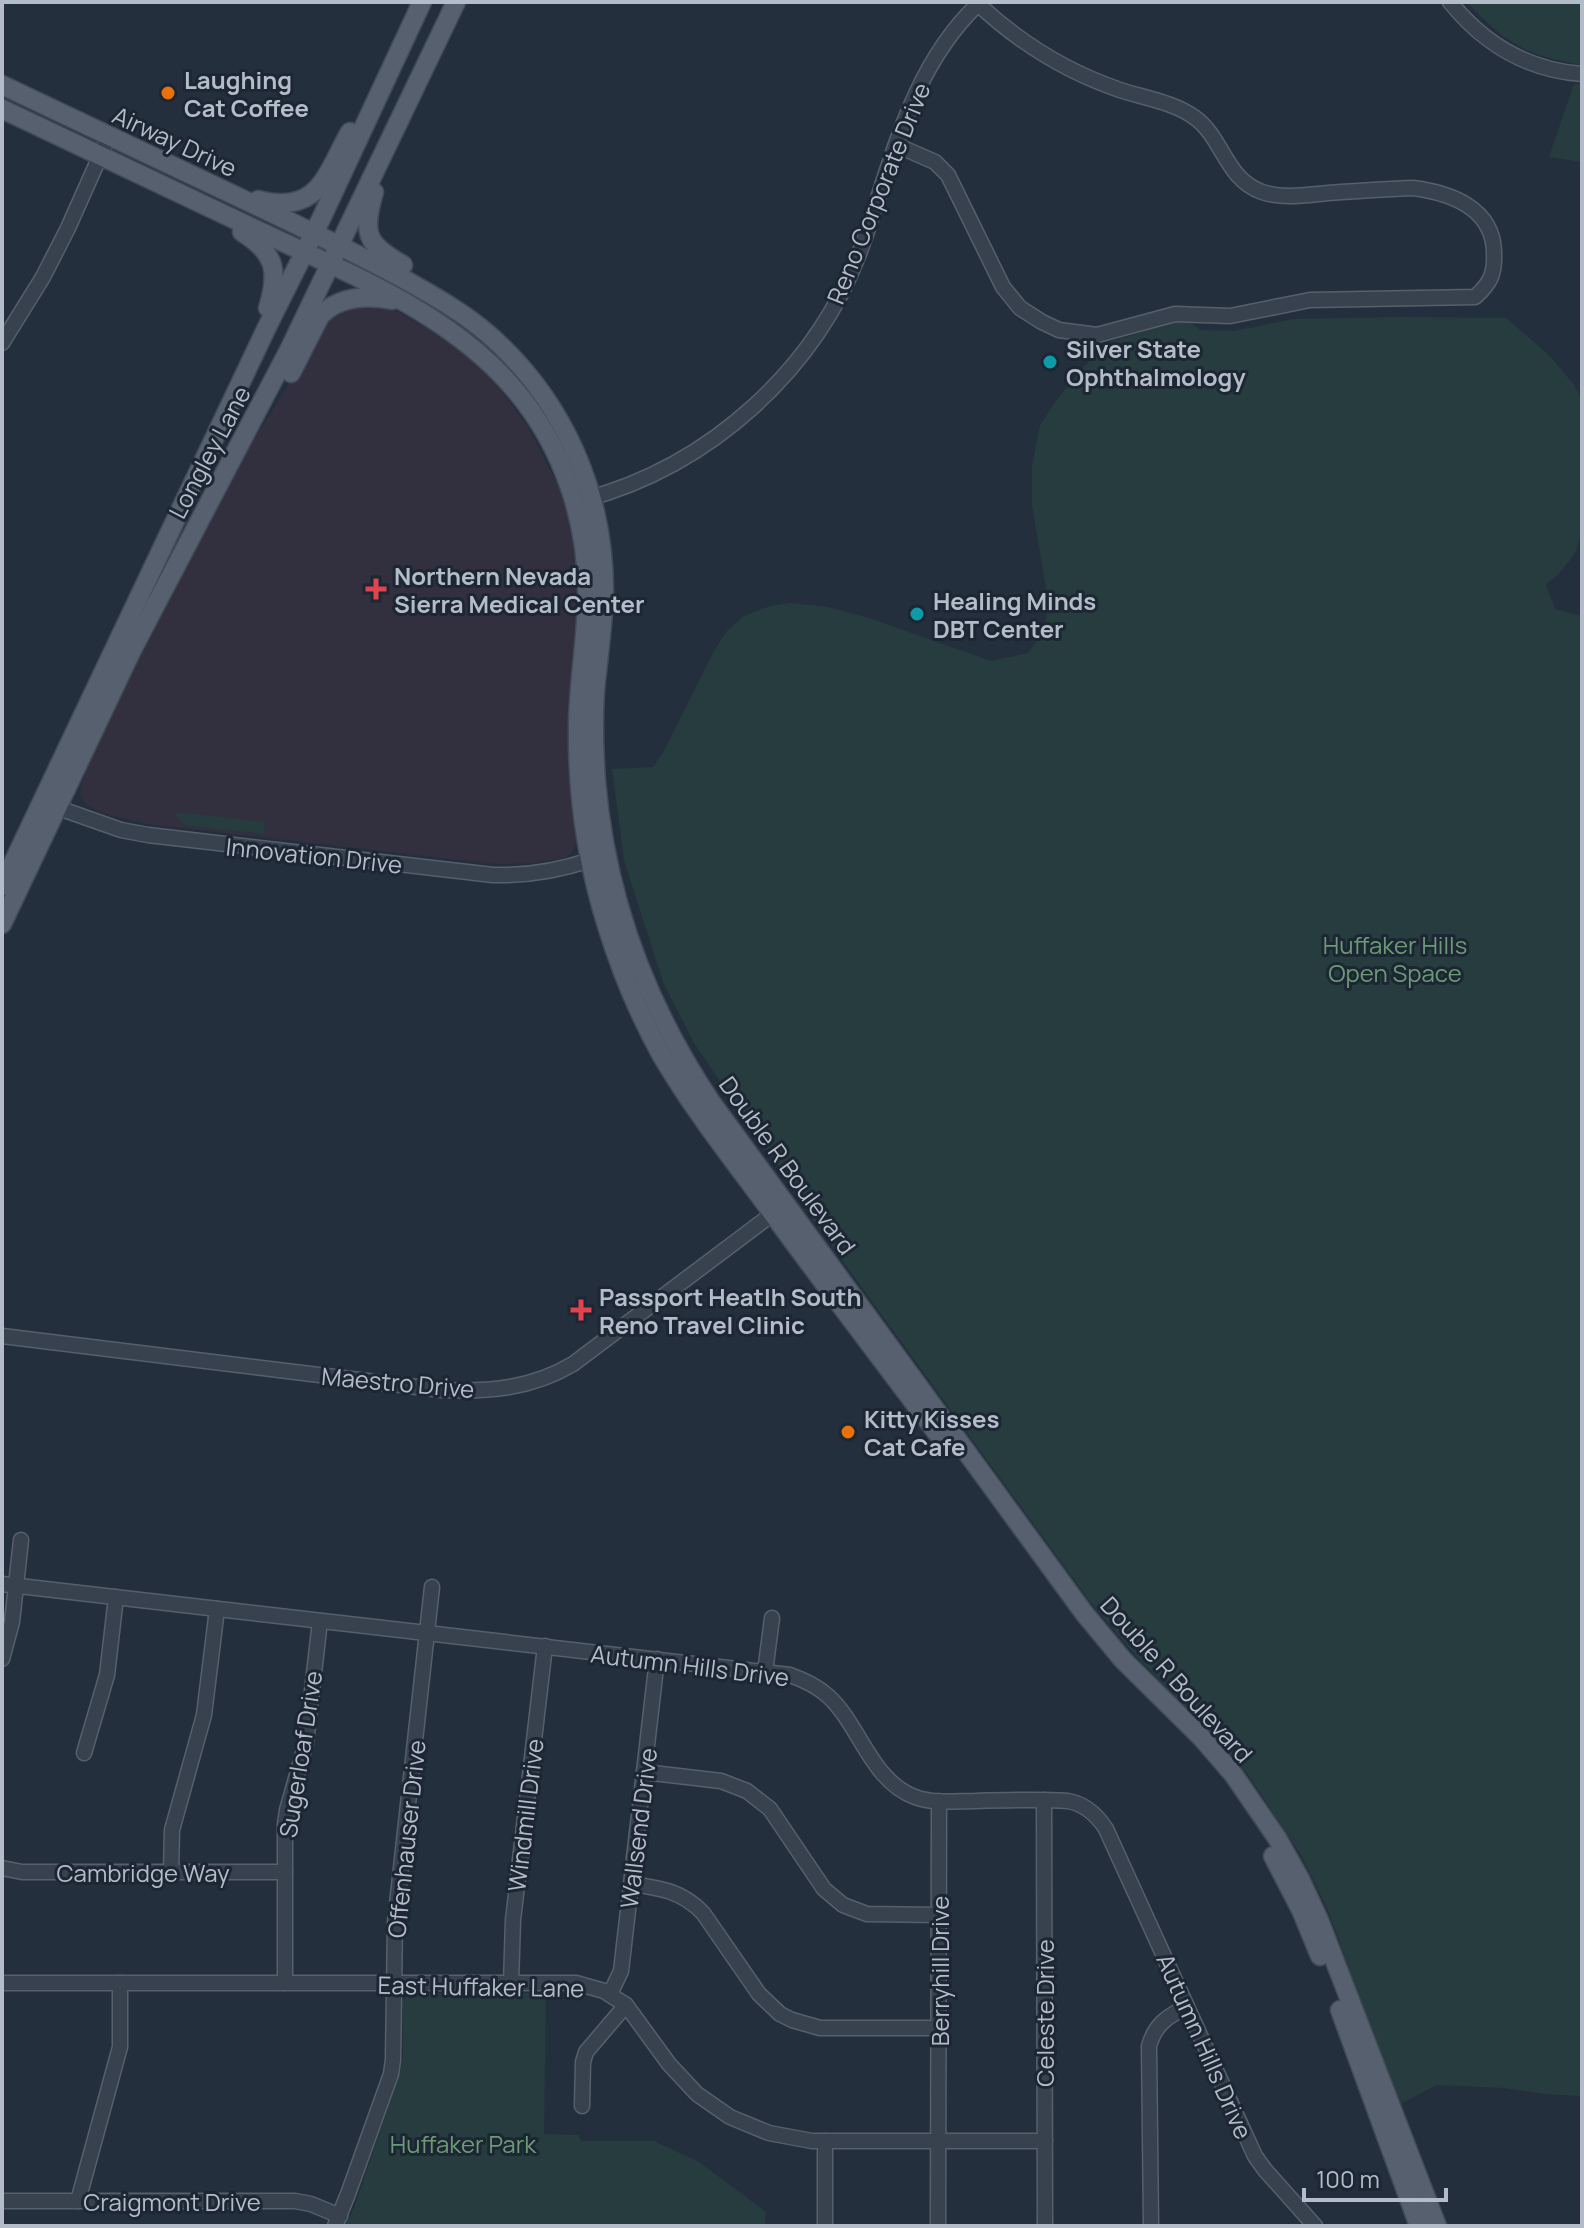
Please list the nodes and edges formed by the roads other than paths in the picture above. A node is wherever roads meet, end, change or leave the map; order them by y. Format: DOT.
graph roads {
  1 [pos="422,2"];
  2 [pos="456,2"];
  3 [pos="1450,2"];
  4 [pos="977,3"];
  5 [pos="394,62"];
  6 [pos="1582,74"];
  7 [pos="2,85"];
  8 [pos="2,109"];
  9 [pos="109,136"];
  10 [pos="896,145"];
  11 [pos="385,149"];
  12 [pos="100,155"];
  13 [pos="143,176"];
  14 [pos="215,186"];
  15 [pos="327,239"];
  16 [pos="317,258"];
  17 [pos="411,307"];
  18 [pos="467,317"];
  19 [pos="2,343"];
  20 [pos="253,358"];
  21 [pos="252,423"];
  22 [pos="583,500"];
  23 [pos="50,805"];
  24 [pos="590,860"];
  25 [pos="2,886"];
  26 [pos="2,924"];
  27 [pos="779,1209"];
  28 [pos="2,1336"];
  29 [pos="21,1540"];
  30 [pos="9,1585"];
  31 [pos="432,1587"];
  32 [pos="116,1597"];
  33 [pos="217,1609"];
  34 [pos="772,1618"];
  35 [pos="320,1621"];
  36 [pos="428,1633"];
  37 [pos="545,1646"];
  38 [pos="2,1659"];
  39 [pos="657,1659"];
  40 [pos="765,1672"];
  41 [pos="84,1753"];
  42 [pos="644,1772"];
  43 [pos="1044,1800"];
  44 [pos="939,1801"];
  45 [pos="2,1868"];
  46 [pos="171,1872"];
  47 [pos="285,1872"];
  48 [pos="632,1884"];
  49 [pos="939,1915"];
  50 [pos="2,1983"];
  51 [pos="120,1983"];
  52 [pos="285,1983"];
  53 [pos="394,1983"];
  54 [pos="511,1983"];
  55 [pos="610,1994"];
  56 [pos="626,2005"];
  57 [pos="1187,2007"];
  58 [pos="939,2028"];
  59 [pos="582,2106"];
  60 [pos="825,2141"];
  61 [pos="938,2141"];
  62 [pos="1045,2141"];
  63 [pos="2,2201"];
  64 [pos="78,2201"];
  65 [pos="337,2221"];
  66 [pos="825,2226"];
  67 [pos="938,2226"];
  68 [pos="1045,2226"];
  69 [pos="1151,2226"];
  70 [pos="1315,2226"];
  71 [pos="1419,2226"];
  72 [pos="1437,2226"];
  1 -- 5 [label="main road, Longley Lane"];
  2 -- 11 [label="main road, Longley Lane"];
  3 -- 6 [label="street"];
  4 -- 10 [label="street, Reno Corporate Drive"];
  4 -- 10 [label="street"];
  5 -- 14 [label="main road"];
  5 -- 15 [label="main road, Longley Lane"];
  7 -- 9 [label="main road, Airway Drive"];
  8 -- 12 [label="main road, Airway Drive"];
  9 -- 12 [label="street"];
  9 -- 14 [label="main road, Airway Drive"];
  10 -- 22 [label="street, Reno Corporate Drive"];
  11 -- 15 [label="main road, Longley Lane"];
  11 -- 18 [label="main road"];
  12 -- 13 [label="main road, Airway Drive"];
  12 -- 19 [label="street"];
  13 -- 16 [label="main road, Airway Drive"];
  13 -- 20 [label="main road"];
  14 -- 15 [label="main road, Airway Drive"];
  15 -- 16 [label="main road, Longley Lane"];
  15 -- 16 [label="main road, Longley Lane"];
  15 -- 18 [label="main road, Double R Boulevard"];
  16 -- 17 [label="main road, Double R Boulevard"];
  16 -- 20 [label="main road, Longley Lane"];
  16 -- 21 [label="main road, Longley Lane"];
  17 -- 21 [label="main road"];
  17 -- 22 [label="main road, Double R Boulevard"];
  18 -- 22 [label="main road, Double R Boulevard"];
  20 -- 23 [label="main road, Longley Lane"];
  21 -- 23 [label="main road, Longley Lane"];
  22 -- 24 [label="main road, Double R Boulevard"];
  22 -- 27 [label="main road, Double R Boulevard"];
  23 -- 24 [label="street, Innovation Drive"];
  23 -- 25 [label="main road, Longley Lane"];
  23 -- 26 [label="main road, Longley Lane"];
  24 -- 27 [label="main road, Double R Boulevard"];
  27 -- 28 [label="street, Maestro Drive"];
  27 -- 71 [label="main road, Double R Boulevard"];
  27 -- 72 [label="main road, Double R Boulevard"];
  29 -- 30 [label="street"];
  30 -- 32 [label="street, Autumn Hills Drive"];
  30 -- 38 [label="street"];
  31 -- 36 [label="street, Offenhauser Drive"];
  32 -- 33 [label="street, Autumn Hills Drive"];
  32 -- 41 [label="street"];
  33 -- 35 [label="street, Autumn Hills Drive"];
  33 -- 46 [label="street"];
  34 -- 40 [label="street"];
  35 -- 36 [label="street, Autumn Hills Drive"];
  35 -- 47 [label="street, Sugerloaf Drive"];
  36 -- 37 [label="street, Autumn Hills Drive"];
  36 -- 53 [label="street, Offenhauser Drive"];
  37 -- 39 [label="street, Autumn Hills Drive"];
  37 -- 54 [label="street, Windmill Drive"];
  39 -- 40 [label="street, Autumn Hills Drive"];
  39 -- 42 [label="street, Wallsend Drive"];
  40 -- 44 [label="street, Autumn Hills Drive"];
  42 -- 48 [label="street, Wallsend Drive"];
  42 -- 49 [label="street"];
  43 -- 44 [label="street, Autumn Hills Drive"];
  43 -- 57 [label="street, Autumn Hills Drive"];
  43 -- 62 [label="street, Celeste Drive"];
  44 -- 49 [label="street, Berryhill Drive"];
  45 -- 46 [label="street, Cambridge Way"];
  46 -- 47 [label="street, Cambridge Way"];
  47 -- 52 [label="street, Sugerloaf Drive"];
  48 -- 55 [label="street, Wallsend Drive"];
  48 -- 58 [label="street"];
  49 -- 58 [label="street, Berryhill Drive"];
  50 -- 51 [label="street, East Huffaker Lane"];
  51 -- 52 [label="street, East Huffaker Lane"];
  51 -- 64 [label="street"];
  52 -- 53 [label="street, East Huffaker Lane"];
  53 -- 54 [label="street, East Huffaker Lane"];
  53 -- 65 [label="street, Offenhauser Drive"];
  54 -- 55 [label="street, East Huffaker Lane"];
  55 -- 56 [label="street, East Huffaker Lane"];
  56 -- 59 [label="street"];
  56 -- 60 [label="street, East Huffaker Lane"];
  57 -- 69 [label="street"];
  57 -- 70 [label="street, Autumn Hills Drive"];
  58 -- 61 [label="street, Berryhill Drive"];
  60 -- 61 [label="street, East Huffaker Lane"];
  60 -- 66 [label="street"];
  61 -- 62 [label="street, East Huffaker Lane"];
  61 -- 67 [label="street, Berryhill Drive"];
  62 -- 68 [label="street, Celeste Drive"];
  63 -- 64 [label="street, Craigmont Drive"];
  64 -- 65 [label="street, Craigmont Drive"];
}
